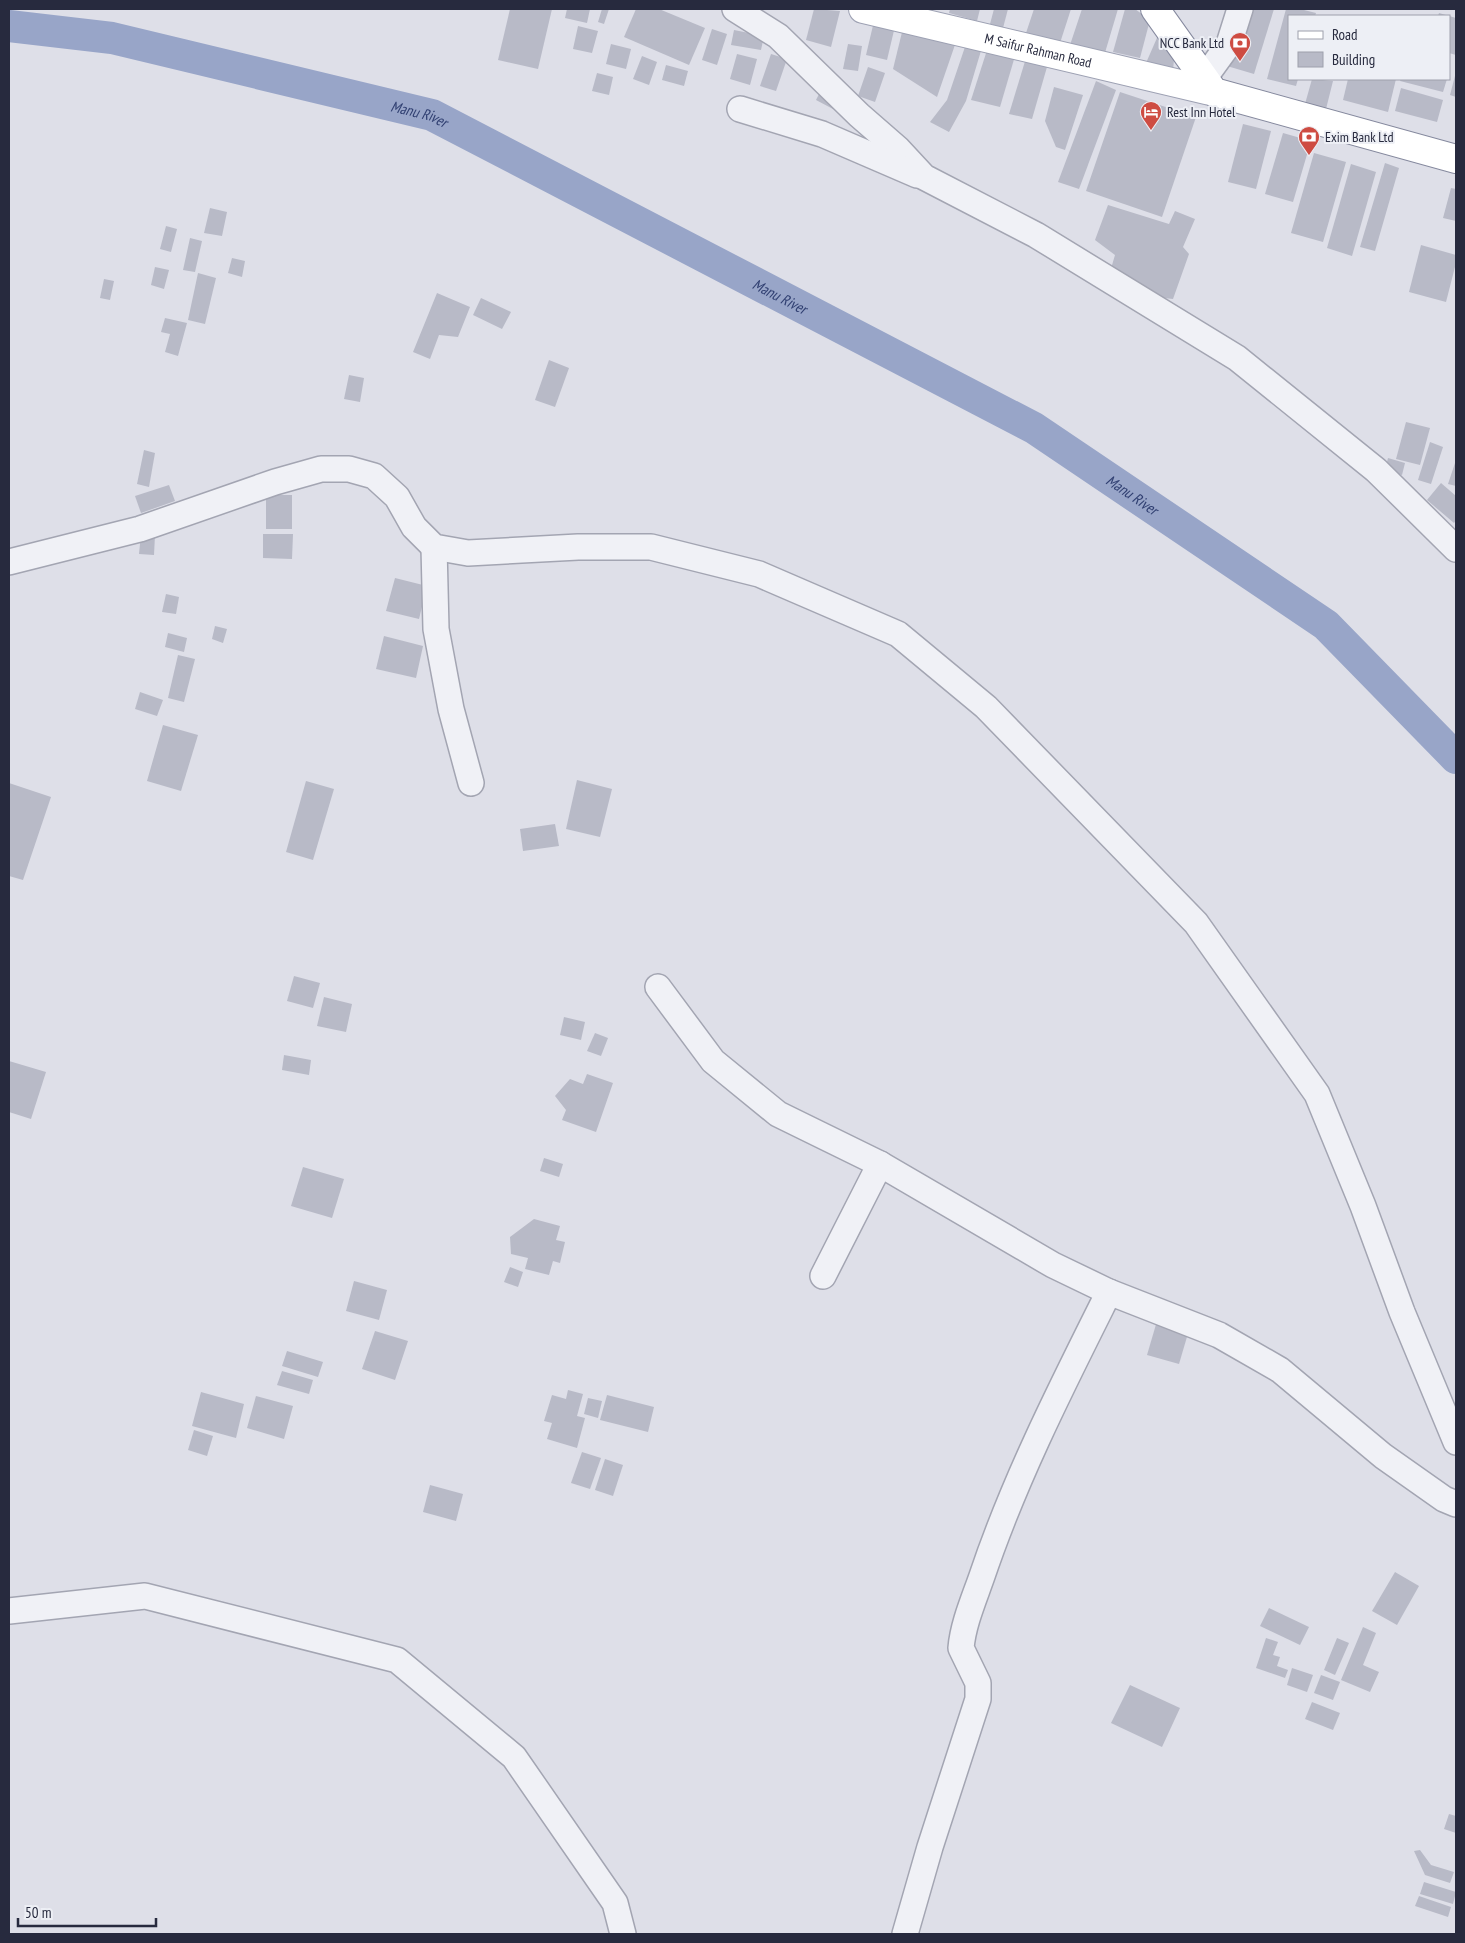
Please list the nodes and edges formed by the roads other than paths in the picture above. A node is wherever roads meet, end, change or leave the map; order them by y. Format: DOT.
graph roads {
  1 [pos="735,9"];
  2 [pos="863,9"];
  3 [pos="1155,9"];
  4 [pos="1240,9"];
  5 [pos="1210,84"];
  6 [pos="740,109"];
  7 [pos="1456,159"];
  8 [pos="924,178"];
  9 [pos="434,547"];
  10 [pos="1456,549"];
  11 [pos="9,562"];
  12 [pos="471,783"];
  13 [pos="658,986"];
  14 [pos="880,1164"];
  15 [pos="823,1276"];
  16 [pos="1109,1292"];
  17 [pos="1456,1442"];
  18 [pos="1456,1504"];
  19 [pos="9,1611"];
  20 [pos="623,1934"];
  21 [pos="905,1934"];
  1 -- 8 [label="street"];
  2 -- 5 [label="main road, M Saifur Rahman Road"];
  3 -- 5 [label="main road"];
  4 -- 5 [label="street"];
  5 -- 7 [label="main road, M Saifur Rahman Road"];
  6 -- 8 [label="street"];
  8 -- 10 [label="street"];
  9 -- 11 [label="street"];
  9 -- 12 [label="street"];
  9 -- 17 [label="street"];
  13 -- 14 [label="street"];
  14 -- 15 [label="street"];
  14 -- 16 [label="street"];
  16 -- 18 [label="street"];
  16 -- 21 [label="street"];
  19 -- 20 [label="street"];
}
